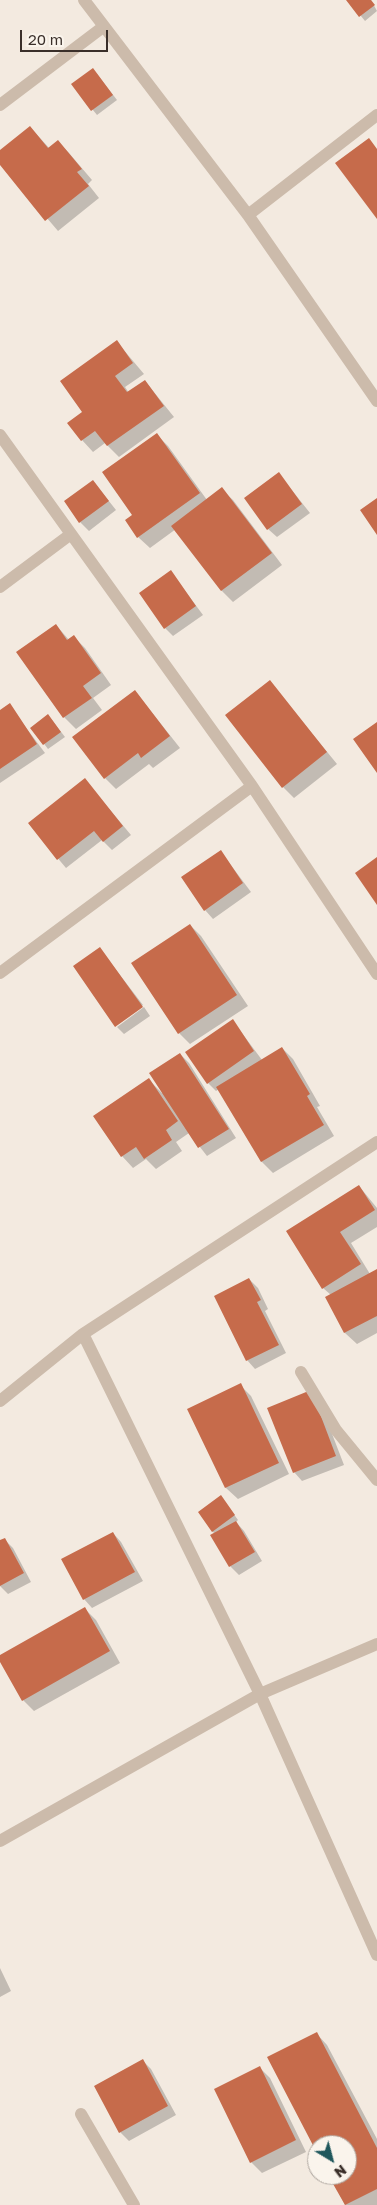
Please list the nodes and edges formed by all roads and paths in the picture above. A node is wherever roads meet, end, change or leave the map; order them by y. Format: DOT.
graph roads {
  1 [pos="84,0"];
  2 [pos="103,27"];
  3 [pos="0,105"];
  4 [pos="377,114"];
  5 [pos="248,215"];
  6 [pos="377,401"];
  7 [pos="0,435"];
  8 [pos="71,534"];
  9 [pos="0,587"];
  10 [pos="252,786"];
  11 [pos="0,973"];
  12 [pos="377,974"];
  13 [pos="377,1142"];
  14 [pos="82,1334"];
  15 [pos="301,1372"];
  16 [pos="0,1401"];
  17 [pos="377,1480"];
  18 [pos="377,1644"];
  19 [pos="260,1694"];
  20 [pos="0,1841"];
  21 [pos="377,1955"];
  22 [pos="81,2114"];
  23 [pos="134,2205"];
  1 -- 2 [label="street"];
  2 -- 3 [label="street"];
  2 -- 5 [label="street"];
  4 -- 5 [label="street"];
  5 -- 6 [label="street"];
  7 -- 8 [label="street"];
  8 -- 9 [label="street"];
  8 -- 10 [label="street"];
  10 -- 11 [label="street"];
  10 -- 12 [label="street"];
  13 -- 14 [label="street"];
  14 -- 16 [label="street"];
  14 -- 19 [label="street"];
  15 -- 17 [label="street"];
  18 -- 19 [label="street"];
  19 -- 20 [label="street"];
  19 -- 21 [label="street"];
  22 -- 23 [label="street"];
}
